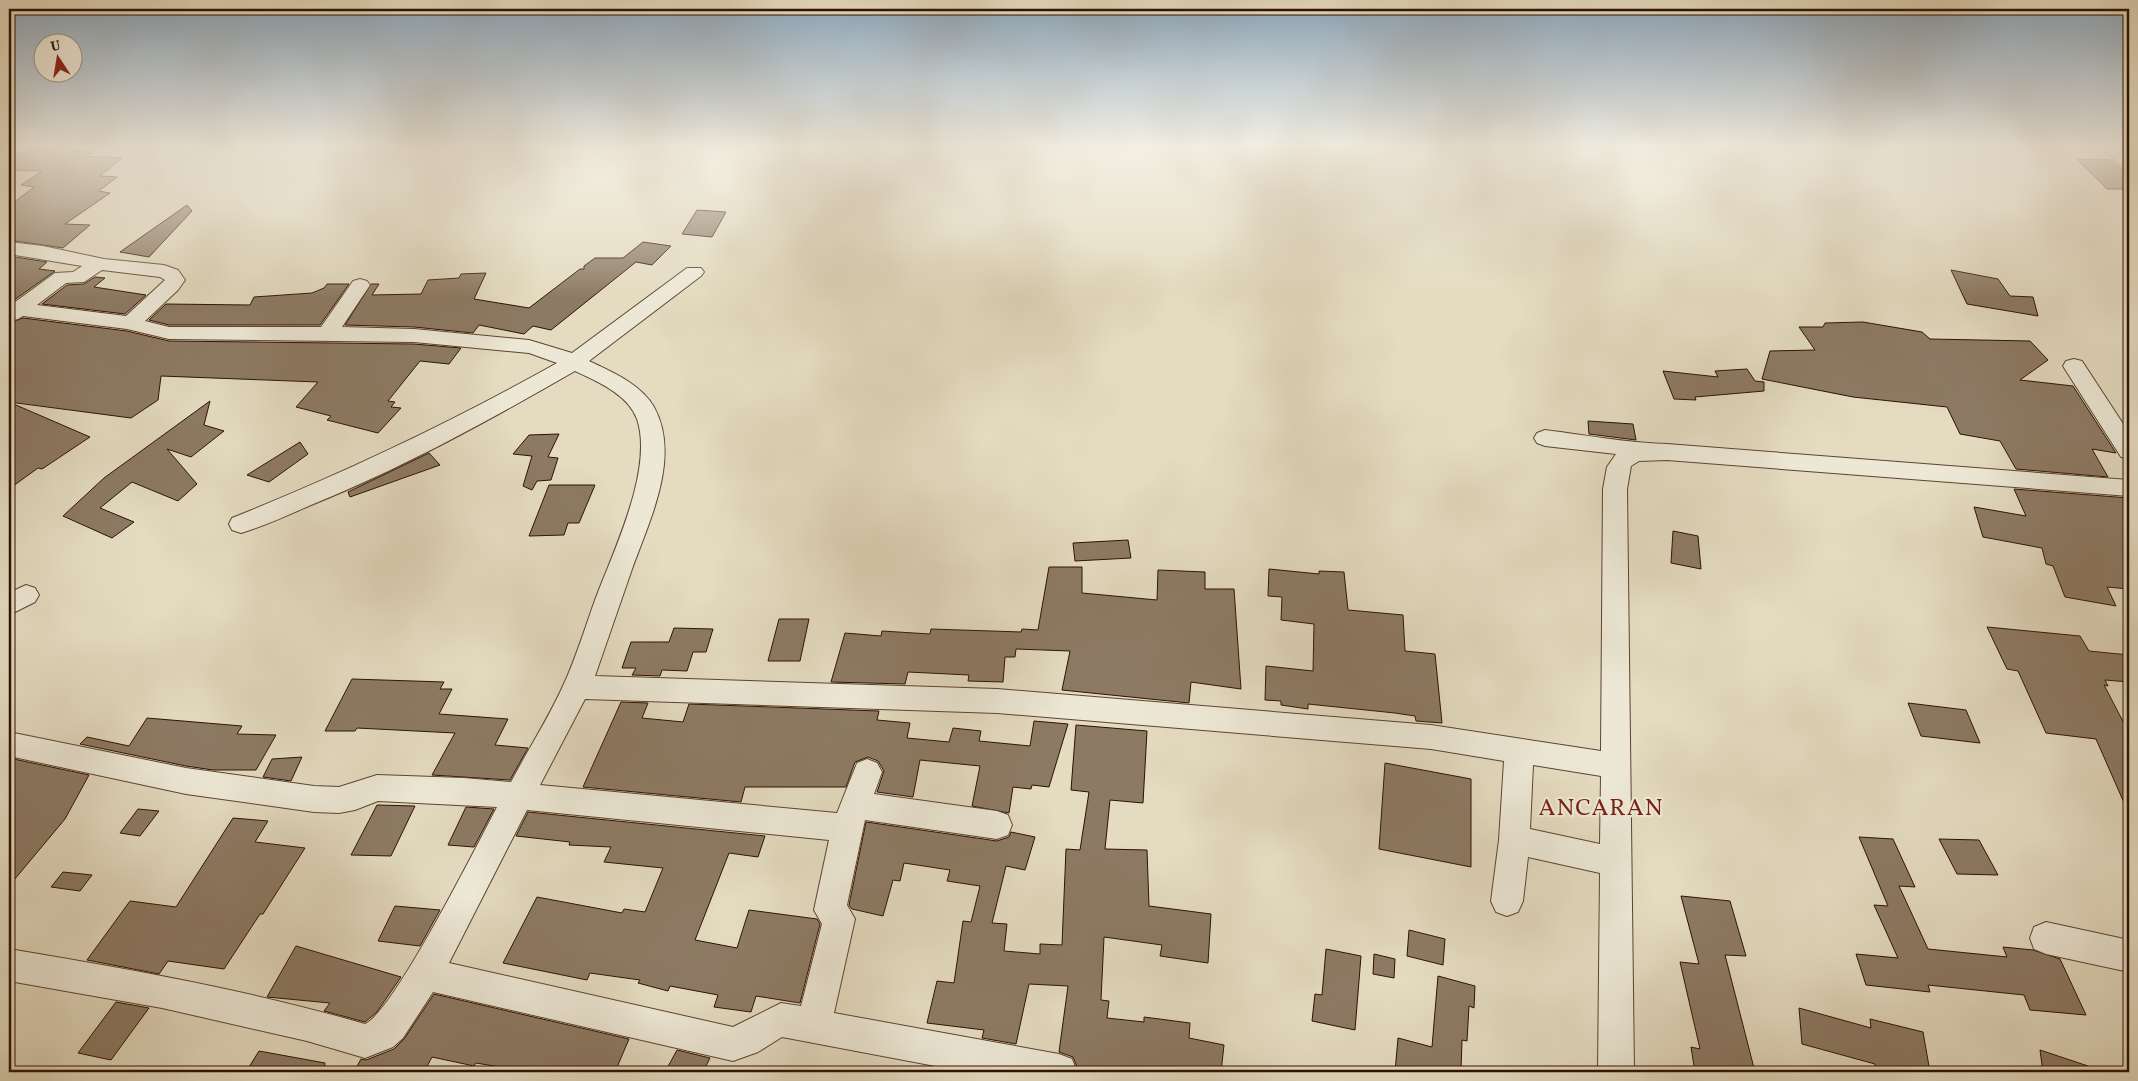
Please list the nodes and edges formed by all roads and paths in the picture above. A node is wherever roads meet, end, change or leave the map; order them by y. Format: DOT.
graph roads {
  1 [pos="9,248"];
  2 [pos="98,264"];
  3 [pos="694,272"];
  4 [pos="360,284"];
  5 [pos="14,313"];
  6 [pos="132,323"];
  7 [pos="327,334"];
  8 [pos="569,361"];
  9 [pos="2074,366"];
  10 [pos="1545,438"];
  11 [pos="1640,451"];
  12 [pos="2129,451"];
  13 [pos="2129,488"];
  14 [pos="241,524"];
  15 [pos="577,687"];
  16 [pos="9,744"];
  17 [pos="1519,751"];
  18 [pos="1617,766"];
  19 [pos="867,772"];
  20 [pos="518,798"];
  21 [pos="852,817"];
  22 [pos="997,825"];
  23 [pos="1514,840"];
  24 [pos="1616,862"];
  25 [pos="1508,901"];
  26 [pos="2046,938"];
  27 [pos="2129,956"];
  28 [pos="9,965"];
  29 [pos="425,974"];
  30 [pos="814,1027"];
  31 [pos="1059,1072"];
  32 [pos="1616,1072"];
  1 -- 2 [label="street"];
  2 -- 5 [label="street"];
  2 -- 6 [label="street"];
  3 -- 8 [label="street"];
  4 -- 7 [label="street"];
  5 -- 6 [label="street"];
  6 -- 7 [label="street"];
  7 -- 8 [label="street"];
  8 -- 14 [label="street"];
  8 -- 15 [label="street"];
  9 -- 12 [label="street"];
  10 -- 11 [label="street"];
  11 -- 13 [label="street"];
  11 -- 18 [label="street"];
  15 -- 17 [label="street"];
  15 -- 20 [label="street"];
  16 -- 20 [label="street"];
  17 -- 18 [label="street"];
  17 -- 23 [label="street"];
  18 -- 24 [label="street"];
  19 -- 21 [label="street"];
  20 -- 21 [label="street"];
  20 -- 29 [label="street"];
  21 -- 22 [label="street"];
  21 -- 30 [label="street"];
  23 -- 24 [label="street"];
  23 -- 25 [label="street"];
  24 -- 32 [label="street"];
  26 -- 27 [label="street"];
  28 -- 29 [label="street"];
  29 -- 30 [label="street"];
  30 -- 31 [label="street"];
}
